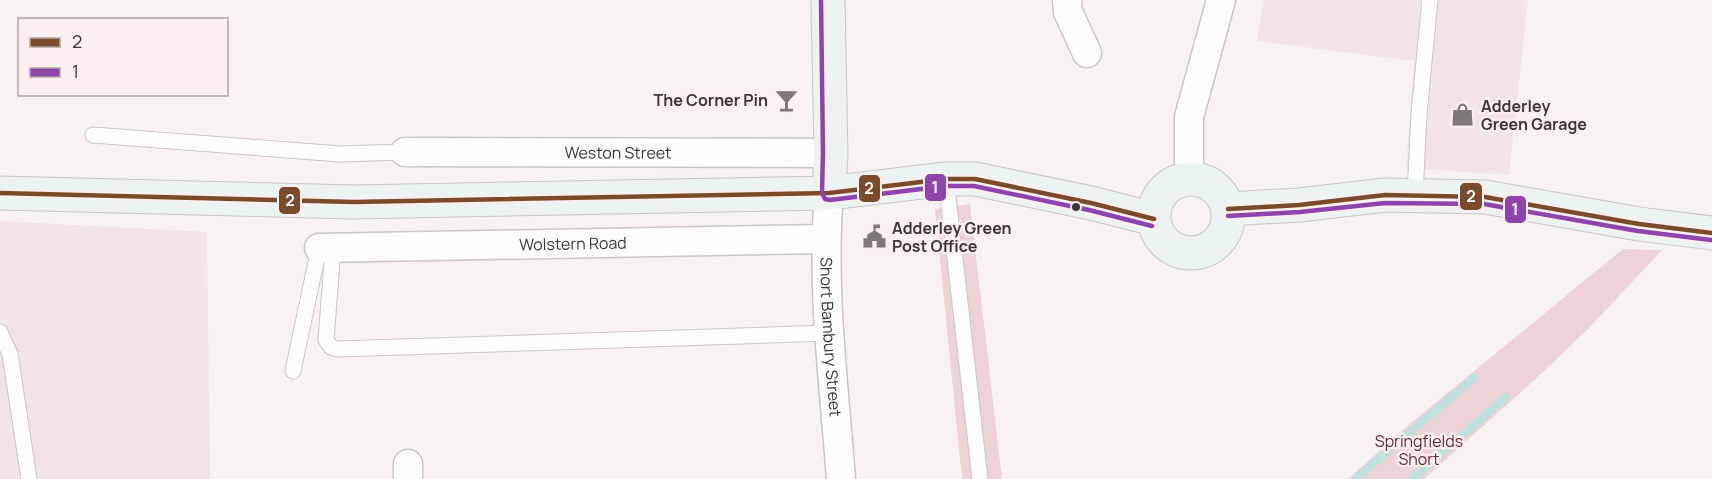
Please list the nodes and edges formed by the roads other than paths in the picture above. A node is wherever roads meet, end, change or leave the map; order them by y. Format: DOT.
graph roads {
  1 [pos="828,0"];
  2 [pos="1067,0"];
  3 [pos="1221,0"];
  4 [pos="1430,0"];
  5 [pos="1088,53"];
  6 [pos="93,135"];
  7 [pos="405,152"];
  8 [pos="831,153"];
  9 [pos="946,178"];
  10 [pos="1189,178"];
  11 [pos="0,193"];
  12 [pos="829,193"];
  13 [pos="1415,195"];
  14 [pos="1228,209"];
  15 [pos="1154,219"];
  16 [pos="1712,233"];
  17 [pos="825,239"];
  18 [pos="326,248"];
  19 [pos="0,332"];
  20 [pos="830,333"];
  21 [pos="293,371"];
  22 [pos="29,479"];
  23 [pos="841,479"];
  24 [pos="980,479"];
  1 -- 8 [label="main road"];
  2 -- 5 [label="street"];
  3 -- 10 [label="street"];
  4 -- 13 [label="lane"];
  6 -- 7 [label="lane"];
  7 -- 8 [label="street, Weston Street"];
  8 -- 12 [label="main road"];
  9 -- 12 [label="main road"];
  9 -- 15 [label="main road"];
  9 -- 24 [label="lane"];
  10 -- 14 [label="main road"];
  10 -- 15 [label="main road"];
  11 -- 12 [label="main road"];
  12 -- 17 [label="street, Short Bambury Street"];
  13 -- 14 [label="main road"];
  13 -- 16 [label="main road"];
  14 -- 15 [label="main road"];
  17 -- 18 [label="street, Wolstern Road"];
  17 -- 20 [label="street, Short Bambury Street"];
  18 -- 20 [label="lane"];
  18 -- 21 [label="lane"];
  19 -- 22 [label="lane"];
  20 -- 23 [label="street, Short Bambury Street"];
}
